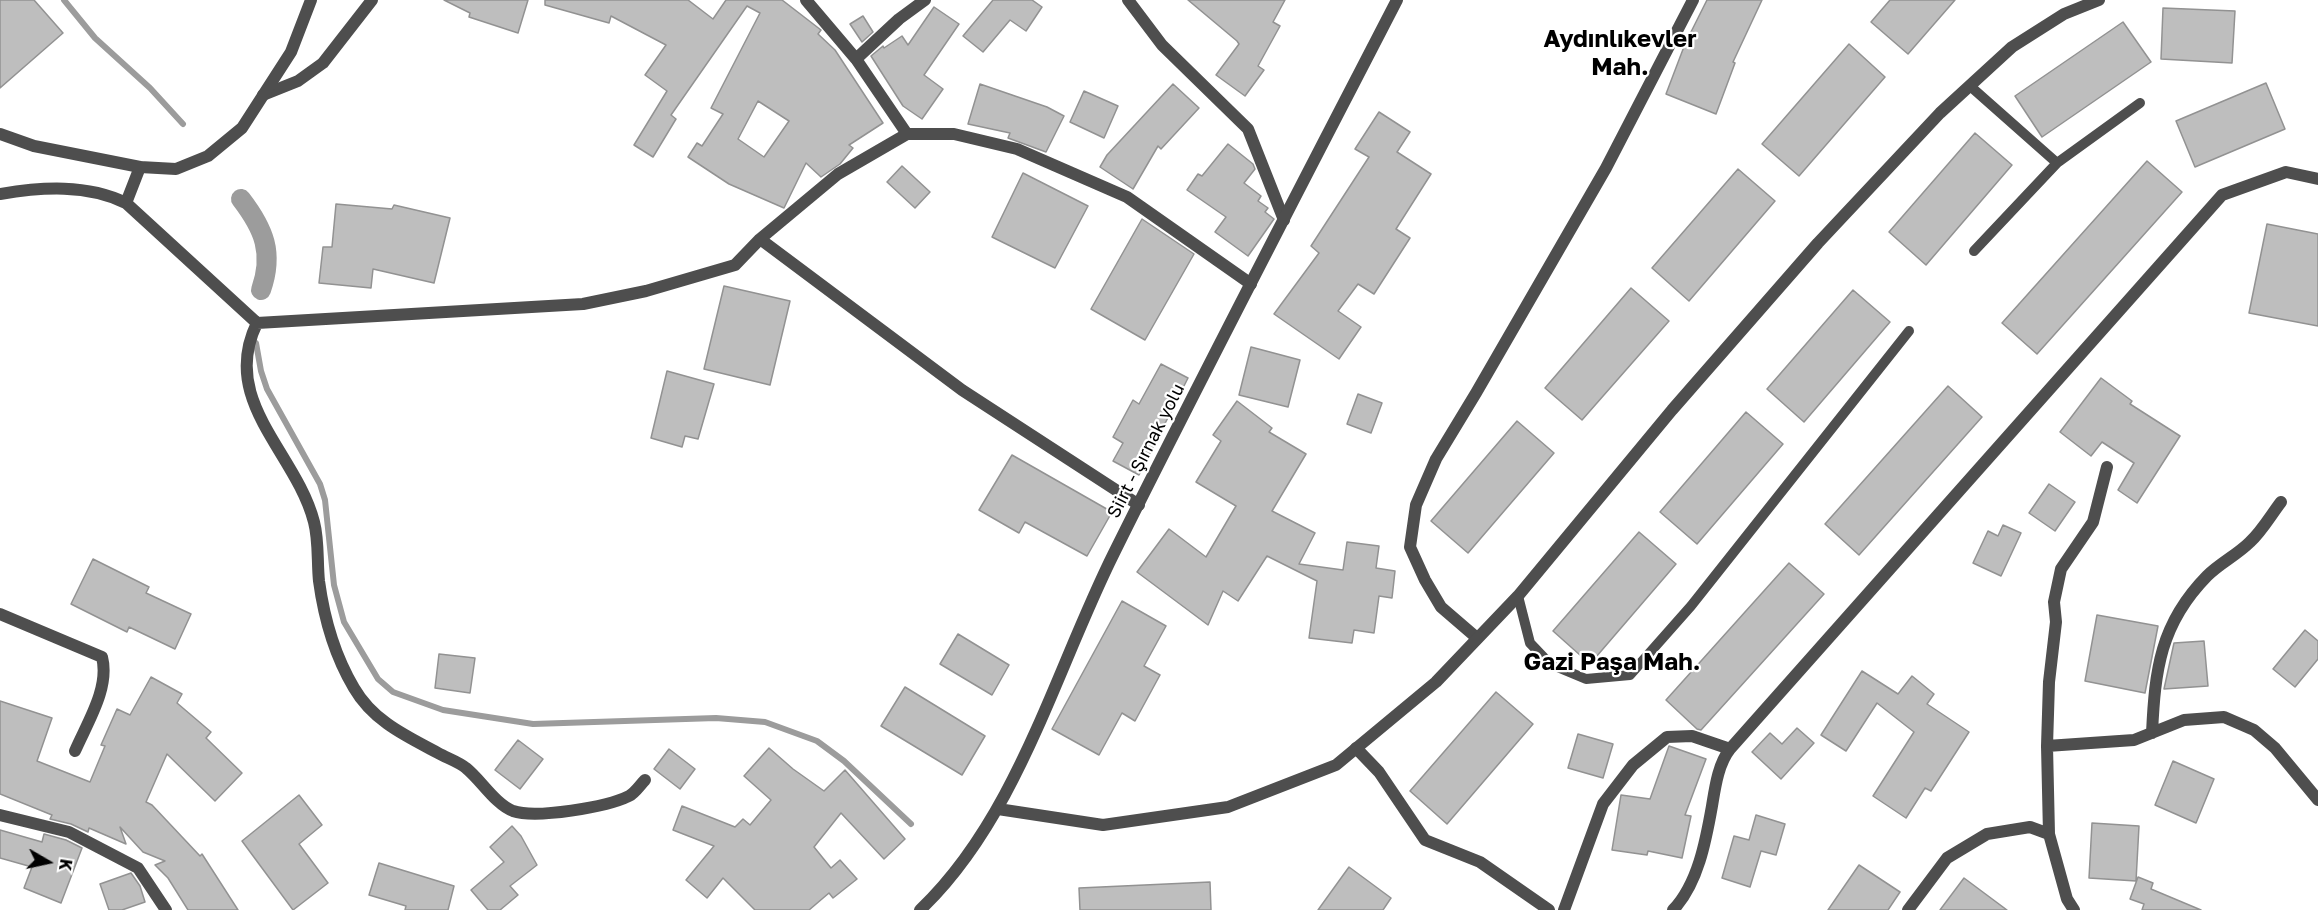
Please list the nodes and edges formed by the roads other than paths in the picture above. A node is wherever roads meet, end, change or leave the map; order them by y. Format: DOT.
graph roads {
  1 [pos="311,0"];
  2 [pos="372,0"];
  3 [pos="806,0"];
  4 [pos="925,0"];
  5 [pos="1128,0"];
  6 [pos="1397,0"];
  7 [pos="1693,0"];
  8 [pos="2099,0"];
  9 [pos="856,59"];
  10 [pos="1970,86"];
  11 [pos="263,94"];
  12 [pos="2140,103"];
  13 [pos="0,134"];
  14 [pos="907,134"];
  15 [pos="2057,163"];
  16 [pos="140,166"];
  17 [pos="2318,179"];
  18 [pos="0,194"];
  19 [pos="126,203"];
  20 [pos="1284,220"];
  21 [pos="760,239"];
  22 [pos="1974,251"];
  23 [pos="1251,284"];
  24 [pos="257,322"];
  25 [pos="1909,331"];
  26 [pos="2108,468"];
  27 [pos="2281,502"];
  28 [pos="1139,505"];
  29 [pos="1518,596"];
  30 [pos="0,614"];
  31 [pos="1477,638"];
  32 [pos="2152,733"];
  33 [pos="2047,746"];
  34 [pos="1356,748"];
  35 [pos="1730,749"];
  36 [pos="75,751"];
  37 [pos="645,780"];
  38 [pos="2318,800"];
  39 [pos="998,809"];
  40 [pos="0,815"];
  41 [pos="2049,834"];
  42 [pos="166,910"];
  43 [pos="920,910"];
  44 [pos="1549,910"];
  45 [pos="1564,910"];
  46 [pos="1674,910"];
  47 [pos="1908,910"];
  48 [pos="2074,910"];
  1 -- 11 [label="street"];
  2 -- 11 [label="street"];
  3 -- 9 [label="street"];
  4 -- 9 [label="street"];
  5 -- 20 [label="street"];
  6 -- 20 [label="street, Siirt - Şırnak yolu"];
  7 -- 31 [label="street"];
  8 -- 10 [label="street"];
  9 -- 14 [label="street"];
  10 -- 15 [label="lane"];
  10 -- 29 [label="street"];
  11 -- 16 [label="street"];
  12 -- 15 [label="lane"];
  13 -- 16 [label="street"];
  14 -- 21 [label="street"];
  14 -- 23 [label="street"];
  15 -- 22 [label="lane"];
  16 -- 19 [label="street"];
  17 -- 35 [label="street"];
  18 -- 19 [label="street"];
  19 -- 24 [label="street"];
  20 -- 23 [label="street, Siirt - Şırnak yolu"];
  21 -- 24 [label="street"];
  21 -- 28 [label="street"];
  23 -- 28 [label="street, Siirt - Şırnak yolu"];
  24 -- 37 [label="street"];
  25 -- 29 [label="lane"];
  26 -- 33 [label="street"];
  27 -- 32 [label="street"];
  28 -- 39 [label="street, Siirt - Şırnak yolu"];
  29 -- 31 [label="street"];
  30 -- 36 [label="street"];
  31 -- 34 [label="street"];
  32 -- 33 [label="street"];
  32 -- 38 [label="street"];
  33 -- 41 [label="street"];
  34 -- 39 [label="street"];
  34 -- 44 [label="street"];
  35 -- 45 [label="street"];
  35 -- 46 [label="street"];
  39 -- 43 [label="street, Siirt - Şırnak yolu"];
  40 -- 42 [label="street"];
  41 -- 47 [label="street"];
  41 -- 48 [label="street"];
}
